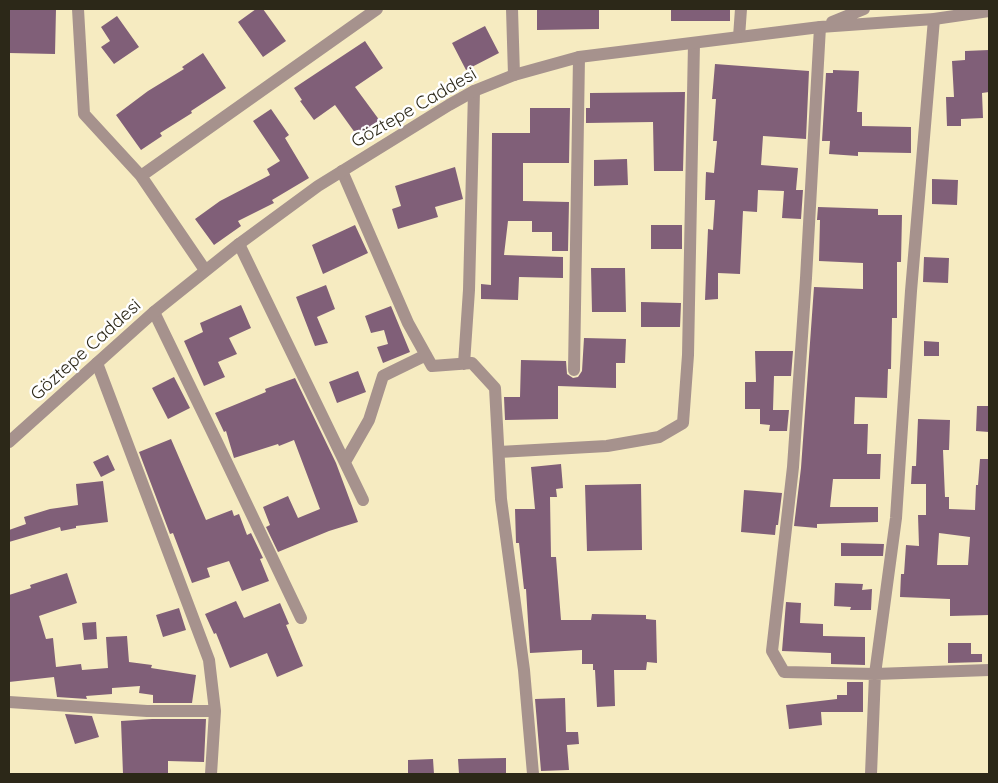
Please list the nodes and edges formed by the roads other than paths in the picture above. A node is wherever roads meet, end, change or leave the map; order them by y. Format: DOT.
graph roads {
  1 [pos="378,9"];
  2 [pos="512,9"];
  3 [pos="741,9"];
  4 [pos="864,9"];
  5 [pos="80,10"];
  6 [pos="989,11"];
  7 [pos="934,19"];
  8 [pos="820,27"];
  9 [pos="739,37"];
  10 [pos="694,43"];
  11 [pos="579,57"];
  12 [pos="514,75"];
  13 [pos="474,91"];
  14 [pos="342,171"];
  15 [pos="141,176"];
  16 [pos="239,244"];
  17 [pos="205,270"];
  18 [pos="154,312"];
  19 [pos="426,355"];
  20 [pos="97,363"];
  21 [pos="464,364"];
  22 [pos="574,370"];
  23 [pos="9,442"];
  24 [pos="498,452"];
  25 [pos="345,462"];
  26 [pos="363,500"];
  27 [pos="300,618"];
  28 [pos="989,670"];
  29 [pos="875,674"];
  30 [pos="9,702"];
  31 [pos="215,712"];
  32 [pos="211,774"];
  33 [pos="533,774"];
  34 [pos="871,774"];
  1 -- 15 [label="street"];
  2 -- 12 [label="street"];
  3 -- 9 [label="street"];
  4 -- 8 [label="street"];
  5 -- 15 [label="street"];
  6 -- 7 [label="street, Göztepe Caddesi"];
  7 -- 8 [label="street, Göztepe Caddesi"];
  7 -- 29 [label="street"];
  8 -- 9 [label="street, Göztepe Caddesi"];
  8 -- 29 [label="street"];
  9 -- 10 [label="street, Göztepe Caddesi"];
  10 -- 11 [label="street, Göztepe Caddesi"];
  10 -- 24 [label="street"];
  11 -- 12 [label="street, Göztepe Caddesi"];
  11 -- 22 [label="street"];
  12 -- 13 [label="street, Göztepe Caddesi"];
  13 -- 14 [label="street, Göztepe Caddesi"];
  13 -- 21 [label="street"];
  14 -- 16 [label="street, Göztepe Caddesi"];
  14 -- 19 [label="street"];
  15 -- 17 [label="street"];
  16 -- 17 [label="street, Göztepe Caddesi"];
  16 -- 25 [label="street"];
  17 -- 18 [label="street, Göztepe Caddesi"];
  18 -- 20 [label="street, Göztepe Caddesi"];
  18 -- 27 [label="street"];
  19 -- 21 [label="street"];
  19 -- 25 [label="street"];
  20 -- 23 [label="street, Göztepe Caddesi"];
  20 -- 31 [label="street"];
  21 -- 24 [label="street"];
  24 -- 33 [label="street"];
  25 -- 26 [label="street"];
  28 -- 29 [label="street"];
  29 -- 34 [label="street"];
  30 -- 31 [label="street"];
  31 -- 32 [label="street"];
}
